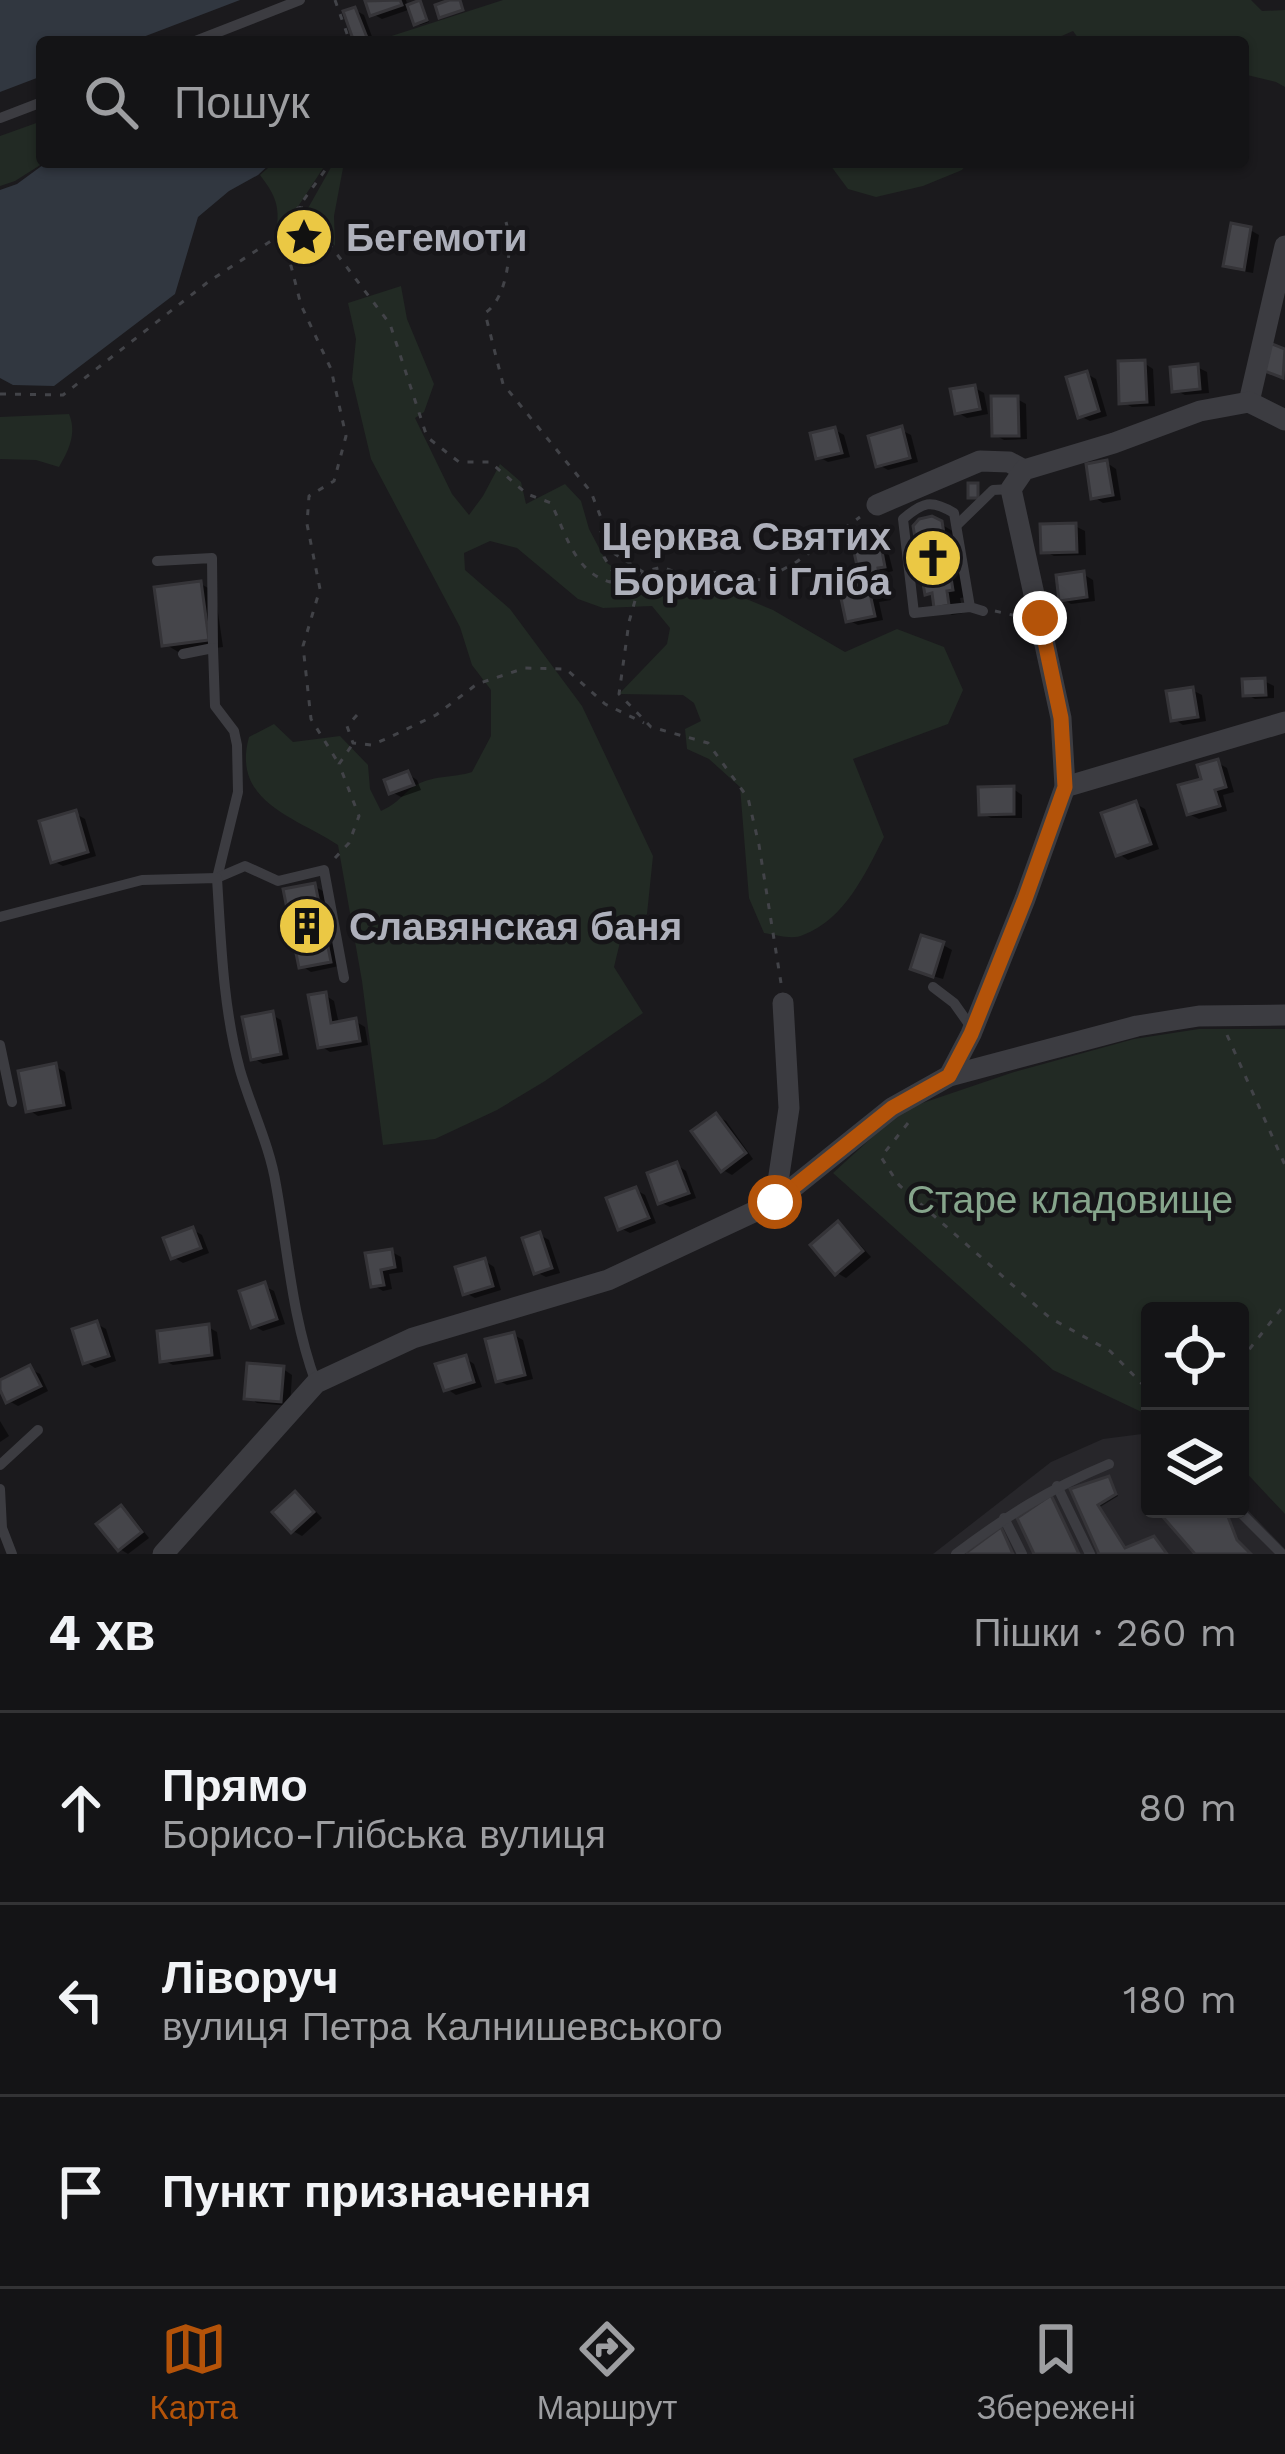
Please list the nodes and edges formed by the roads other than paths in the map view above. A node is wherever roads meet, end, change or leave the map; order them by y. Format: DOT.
graph roads {
  1 [pos="300,0"];
  2 [pos="209,36"];
  3 [pos="36,104"];
  4 [pos="0,118"];
  5 [pos="1285,246"];
  6 [pos="1249,402"];
  7 [pos="1285,420"];
  8 [pos="1018,480"];
  9 [pos="877,505"];
  10 [pos="956,525"];
  11 [pos="157,561"];
  12 [pos="213,648"];
  13 [pos="182,654"];
  14 [pos="1285,722"];
  15 [pos="1065,787"];
  16 [pos="217,878"];
  17 [pos="0,917"];
  18 [pos="344,978"];
  19 [pos="934,987"];
  20 [pos="783,1003"];
  21 [pos="1285,1015"];
  22 [pos="973,1029"];
  23 [pos="0,1045"];
  24 [pos="949,1076"];
  25 [pos="12,1102"];
  26 [pos="775,1202"];
  27 [pos="316,1383"];
  28 [pos="38,1430"];
  29 [pos="1109,1464"];
  30 [pos="0,1465"];
  31 [pos="1057,1486"];
  32 [pos="0,1489"];
  33 [pos="1004,1518"];
  34 [pos="1246,1518"];
  35 [pos="12,1554"];
  36 [pos="163,1554"];
  37 [pos="956,1554"];
  38 [pos="1022,1554"];
  39 [pos="1090,1554"];
  40 [pos="1282,1554"];
  1 -- 2 [label="lane"];
  3 -- 4 [label="lane"];
  5 -- 6 [label="street"];
  6 -- 7 [label="street"];
  6 -- 8 [label="street"];
  8 -- 9 [label="street"];
  8 -- 10 [label="lane"];
  8 -- 15 [label="street"];
  10 -- 10 [label="lane"];
  11 -- 12 [label="lane"];
  12 -- 13 [label="lane"];
  12 -- 16 [label="lane"];
  14 -- 15 [label="street"];
  15 -- 22 [label="street"];
  16 -- 17 [label="lane"];
  16 -- 18 [label="lane"];
  16 -- 27 [label="lane"];
  19 -- 22 [label="lane"];
  20 -- 26 [label="street"];
  21 -- 24 [label="street"];
  22 -- 24 [label="street"];
  23 -- 25 [label="lane"];
  24 -- 26 [label="street"];
  26 -- 27 [label="street"];
  27 -- 36 [label="street"];
  28 -- 30 [label="lane"];
  29 -- 31 [label="lane"];
  31 -- 33 [label="lane"];
  31 -- 39 [label="lane"];
  32 -- 35 [label="lane"];
  33 -- 37 [label="lane"];
  33 -- 38 [label="lane"];
  34 -- 40 [label="lane"];
}
